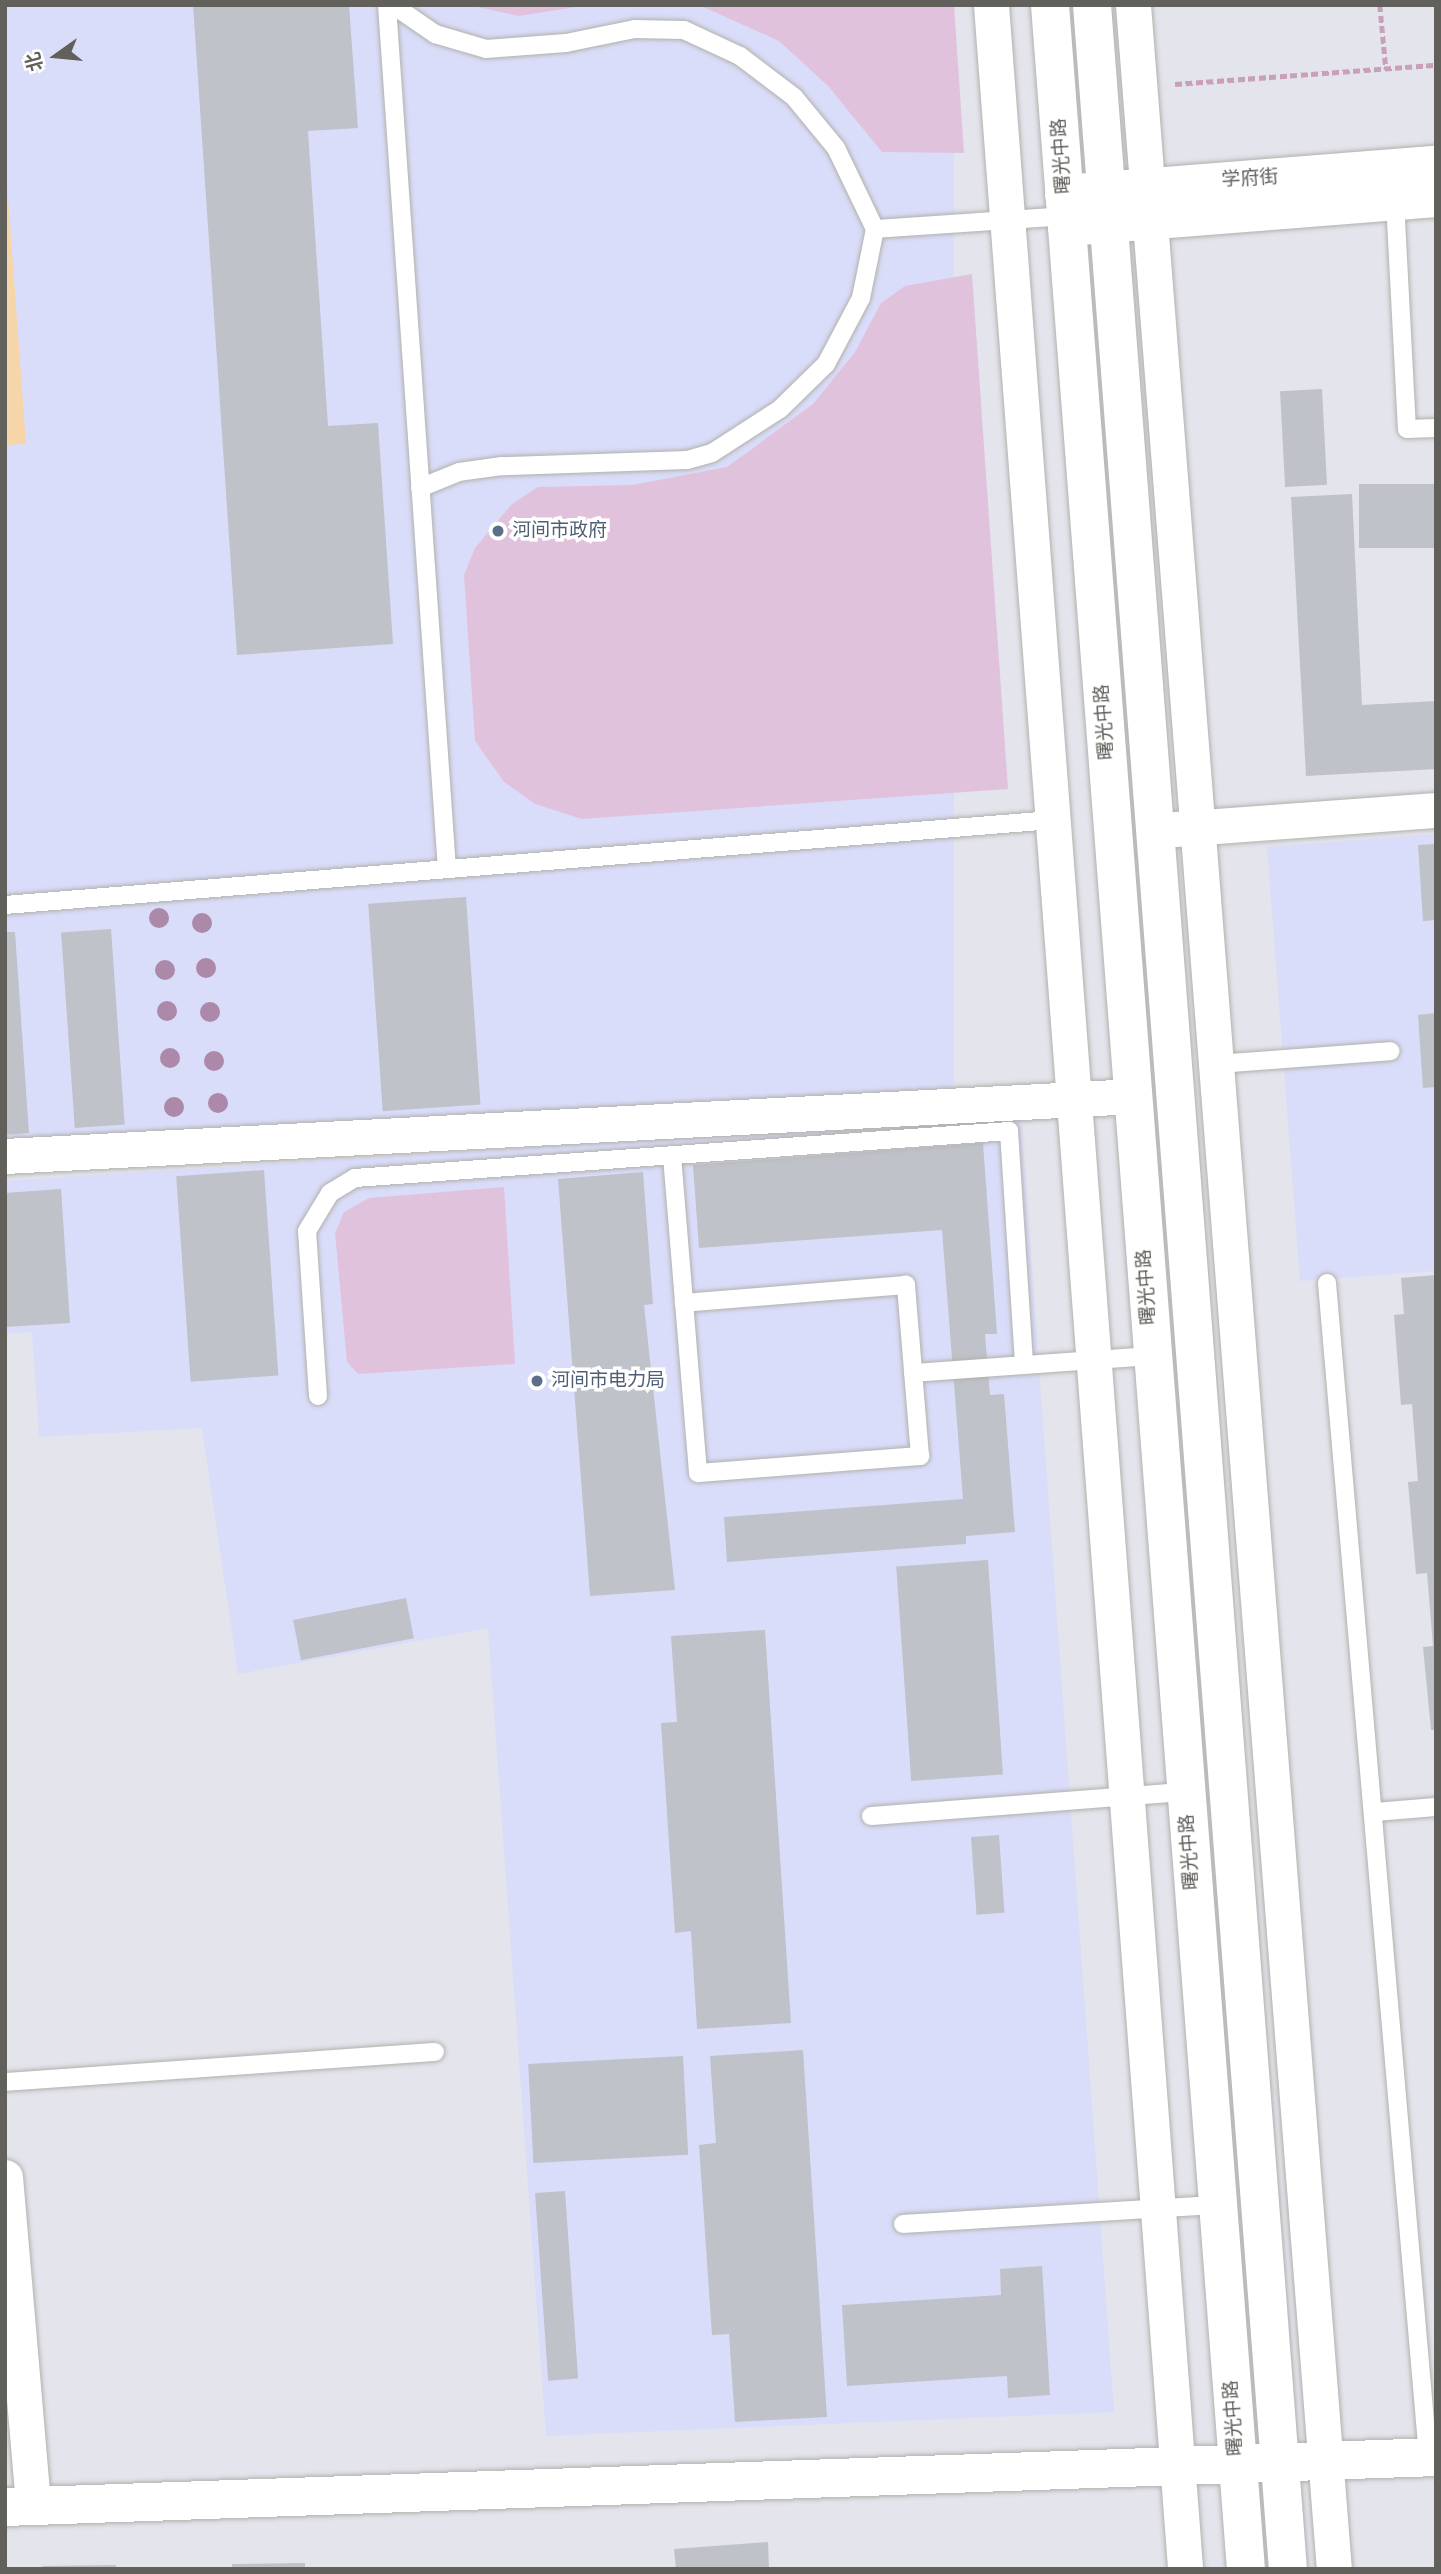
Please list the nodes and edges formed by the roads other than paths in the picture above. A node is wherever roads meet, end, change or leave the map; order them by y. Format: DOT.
graph roads {
  1 [pos="387,5"];
  2 [pos="393,5"];
  3 [pos="991,5"];
  4 [pos="1050,5"];
  5 [pos="1092,5"];
  6 [pos="1133,5"];
  7 [pos="1436,165"];
  8 [pos="1436,198"];
  9 [pos="1395,201"];
  10 [pos="1148,204"];
  11 [pos="1107,207"];
  12 [pos="1066,212"];
  13 [pos="1007,220"];
  14 [pos="875,229"];
  15 [pos="1436,428"];
  16 [pos="420,488"];
  17 [pos="1436,810"];
  18 [pos="1052,820"];
  19 [pos="1198,828"];
  20 [pos="1155,831"];
  21 [pos="447,869"];
  22 [pos="5,905"];
  23 [pos="1391,1051"];
  24 [pos="1216,1064"];
  25 [pos="1133,1096"];
  26 [pos="1074,1099"];
  27 [pos="5,1156"];
  28 [pos="672,1156"];
  29 [pos="1327,1283"];
  30 [pos="684,1303"];
  31 [pos="1152,1356"];
  32 [pos="1093,1360"];
  33 [pos="1024,1365"];
  34 [pos="913,1373"];
  35 [pos="318,1396"];
  36 [pos="1186,1792"];
  37 [pos="1126,1796"];
  38 [pos="1436,1807"];
  39 [pos="1375,1812"];
  40 [pos="872,1815"];
  41 [pos="435,2052"];
  42 [pos="5,2082"];
  43 [pos="5,2177"];
  44 [pos="1217,2206"];
  45 [pos="1157,2209"];
  46 [pos="903,2224"];
  47 [pos="1432,2457"];
  48 [pos="1326,2461"];
  49 [pos="1279,2463"];
  50 [pos="1238,2464"];
  51 [pos="1177,2466"];
  52 [pos="19,2507"];
  53 [pos="1185,2569"];
  54 [pos="1246,2569"];
  55 [pos="1288,2569"];
  56 [pos="1334,2569"];
  1 -- 16 [label="lane"];
  2 -- 14 [label="lane"];
  3 -- 13 [label="street"];
  4 -- 12 [label="main road, 曙光中路"];
  5 -- 11 [label="main road"];
  6 -- 10 [label="street"];
  7 -- 10 [label="main road, 学府街"];
  8 -- 9 [label="main road, 学府街"];
  9 -- 10 [label="main road, 学府街"];
  9 -- 15 [label="lane"];
  10 -- 11 [label="main road, 学府街"];
  10 -- 19 [label="street"];
  11 -- 12 [label="main road, 学府街"];
  11 -- 20 [label="main road"];
  12 -- 13 [label="lane"];
  12 -- 25 [label="main road, 曙光中路"];
  13 -- 14 [label="lane"];
  13 -- 18 [label="street"];
  14 -- 16 [label="lane"];
  16 -- 21 [label="lane"];
  17 -- 19 [label="street"];
  18 -- 21 [label="lane"];
  18 -- 26 [label="street"];
  19 -- 20 [label="street"];
  19 -- 24 [label="street"];
  20 -- 49 [label="main road"];
  21 -- 22 [label="lane"];
  23 -- 24 [label="lane"];
  24 -- 48 [label="street"];
  25 -- 26 [label="street"];
  25 -- 31 [label="main road, 曙光中路"];
  26 -- 27 [label="street"];
  26 -- 32 [label="street"];
  28 -- 30 [label="lane"];
  28 -- 33 [label="lane"];
  28 -- 35 [label="lane"];
  29 -- 39 [label="lane"];
  30 -- 34 [label="lane"];
  30 -- 34 [label="lane"];
  31 -- 32 [label="lane"];
  31 -- 36 [label="main road, 曙光中路"];
  32 -- 33 [label="lane"];
  32 -- 37 [label="street"];
  33 -- 34 [label="lane"];
  36 -- 37 [label="lane"];
  36 -- 44 [label="main road, 曙光中路"];
  37 -- 40 [label="lane"];
  37 -- 45 [label="street"];
  38 -- 39 [label="lane"];
  39 -- 47 [label="lane"];
  41 -- 42 [label="lane"];
  43 -- 52 [label="street"];
  44 -- 45 [label="lane"];
  44 -- 50 [label="main road, 曙光中路"];
  45 -- 46 [label="lane"];
  45 -- 51 [label="street"];
  47 -- 48 [label="main road"];
  48 -- 49 [label="main road"];
  48 -- 56 [label="street"];
  49 -- 50 [label="main road"];
  49 -- 55 [label="main road"];
  50 -- 51 [label="main road"];
  50 -- 54 [label="main road, 曙光中路"];
  51 -- 52 [label="main road"];
  51 -- 53 [label="street"];
}
